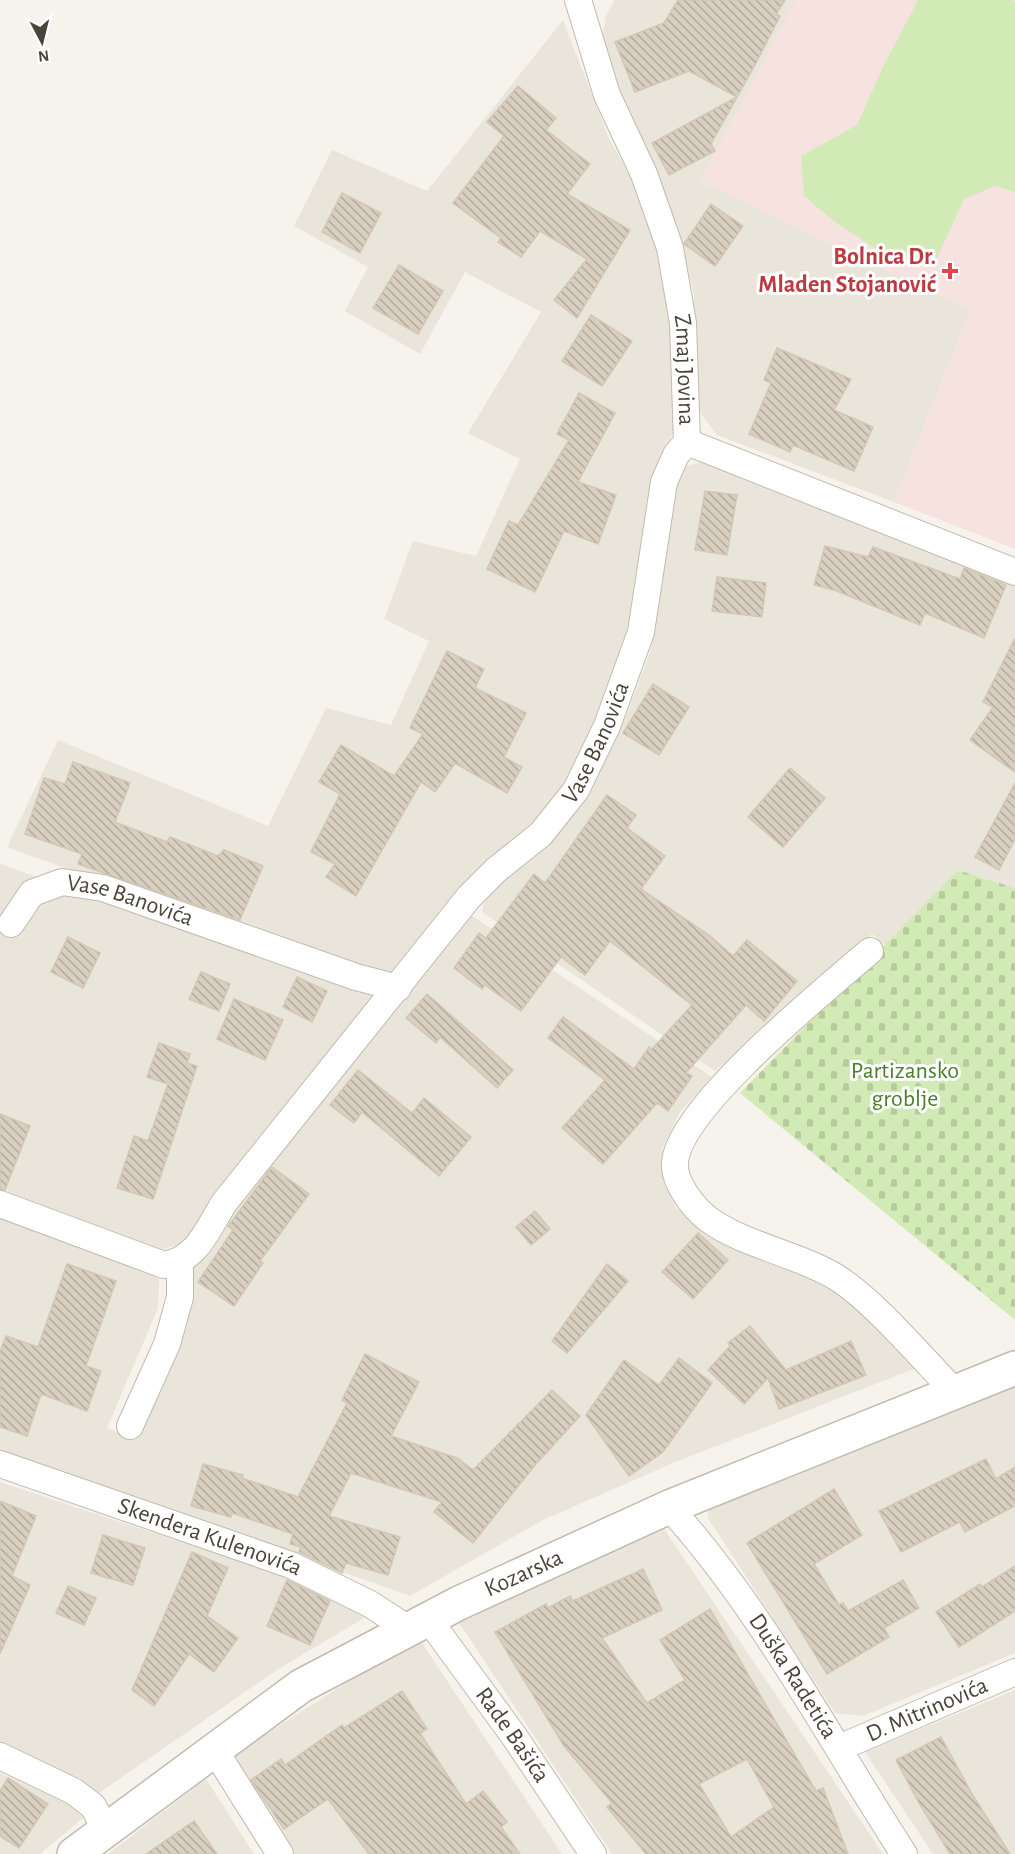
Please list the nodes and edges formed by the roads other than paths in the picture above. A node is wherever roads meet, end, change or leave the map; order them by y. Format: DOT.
graph roads {
  1 [pos="586,7"];
  2 [pos="687,442"];
  3 [pos="1015,572"];
  4 [pos="11,924"];
  5 [pos="870,951"];
  6 [pos="398,988"];
  7 [pos="0,1204"];
  8 [pos="180,1262"];
  9 [pos="1015,1368"];
  10 [pos="954,1391"];
  11 [pos="130,1426"];
  12 [pos="0,1464"];
  13 [pos="669,1507"];
  14 [pos="420,1625"];
  15 [pos="1015,1672"];
  16 [pos="839,1748"];
  17 [pos="214,1749"];
  18 [pos="0,1756"];
  19 [pos="105,1829"];
  20 [pos="74,1854"];
  21 [pos="280,1854"];
  22 [pos="593,1854"];
  23 [pos="904,1854"];
  1 -- 2 [label="street, Zmaj Jovina"];
  2 -- 3 [label="street, Zmaj Jovina"];
  2 -- 6 [label="street, Vase Banovića"];
  4 -- 6 [label="street, Vase Banovića"];
  5 -- 10 [label="street"];
  6 -- 8 [label="street, Vase Banovića"];
  7 -- 8 [label="street"];
  8 -- 11 [label="street"];
  9 -- 10 [label="street, Kozarska"];
  10 -- 13 [label="street, Kozarska"];
  12 -- 14 [label="street, Skendera Kulenovića"];
  13 -- 14 [label="street, Kozarska"];
  13 -- 16 [label="street, Duška Radetića"];
  14 -- 17 [label="street, Kozarska"];
  14 -- 22 [label="street, Rade Bašića"];
  15 -- 16 [label="street, D. Mitrinovića"];
  16 -- 23 [label="street, Duška Radetića"];
  17 -- 19 [label="street, Kozarska"];
  17 -- 21 [label="street"];
  18 -- 19 [label="street"];
  19 -- 20 [label="street, Kozarska"];
}
